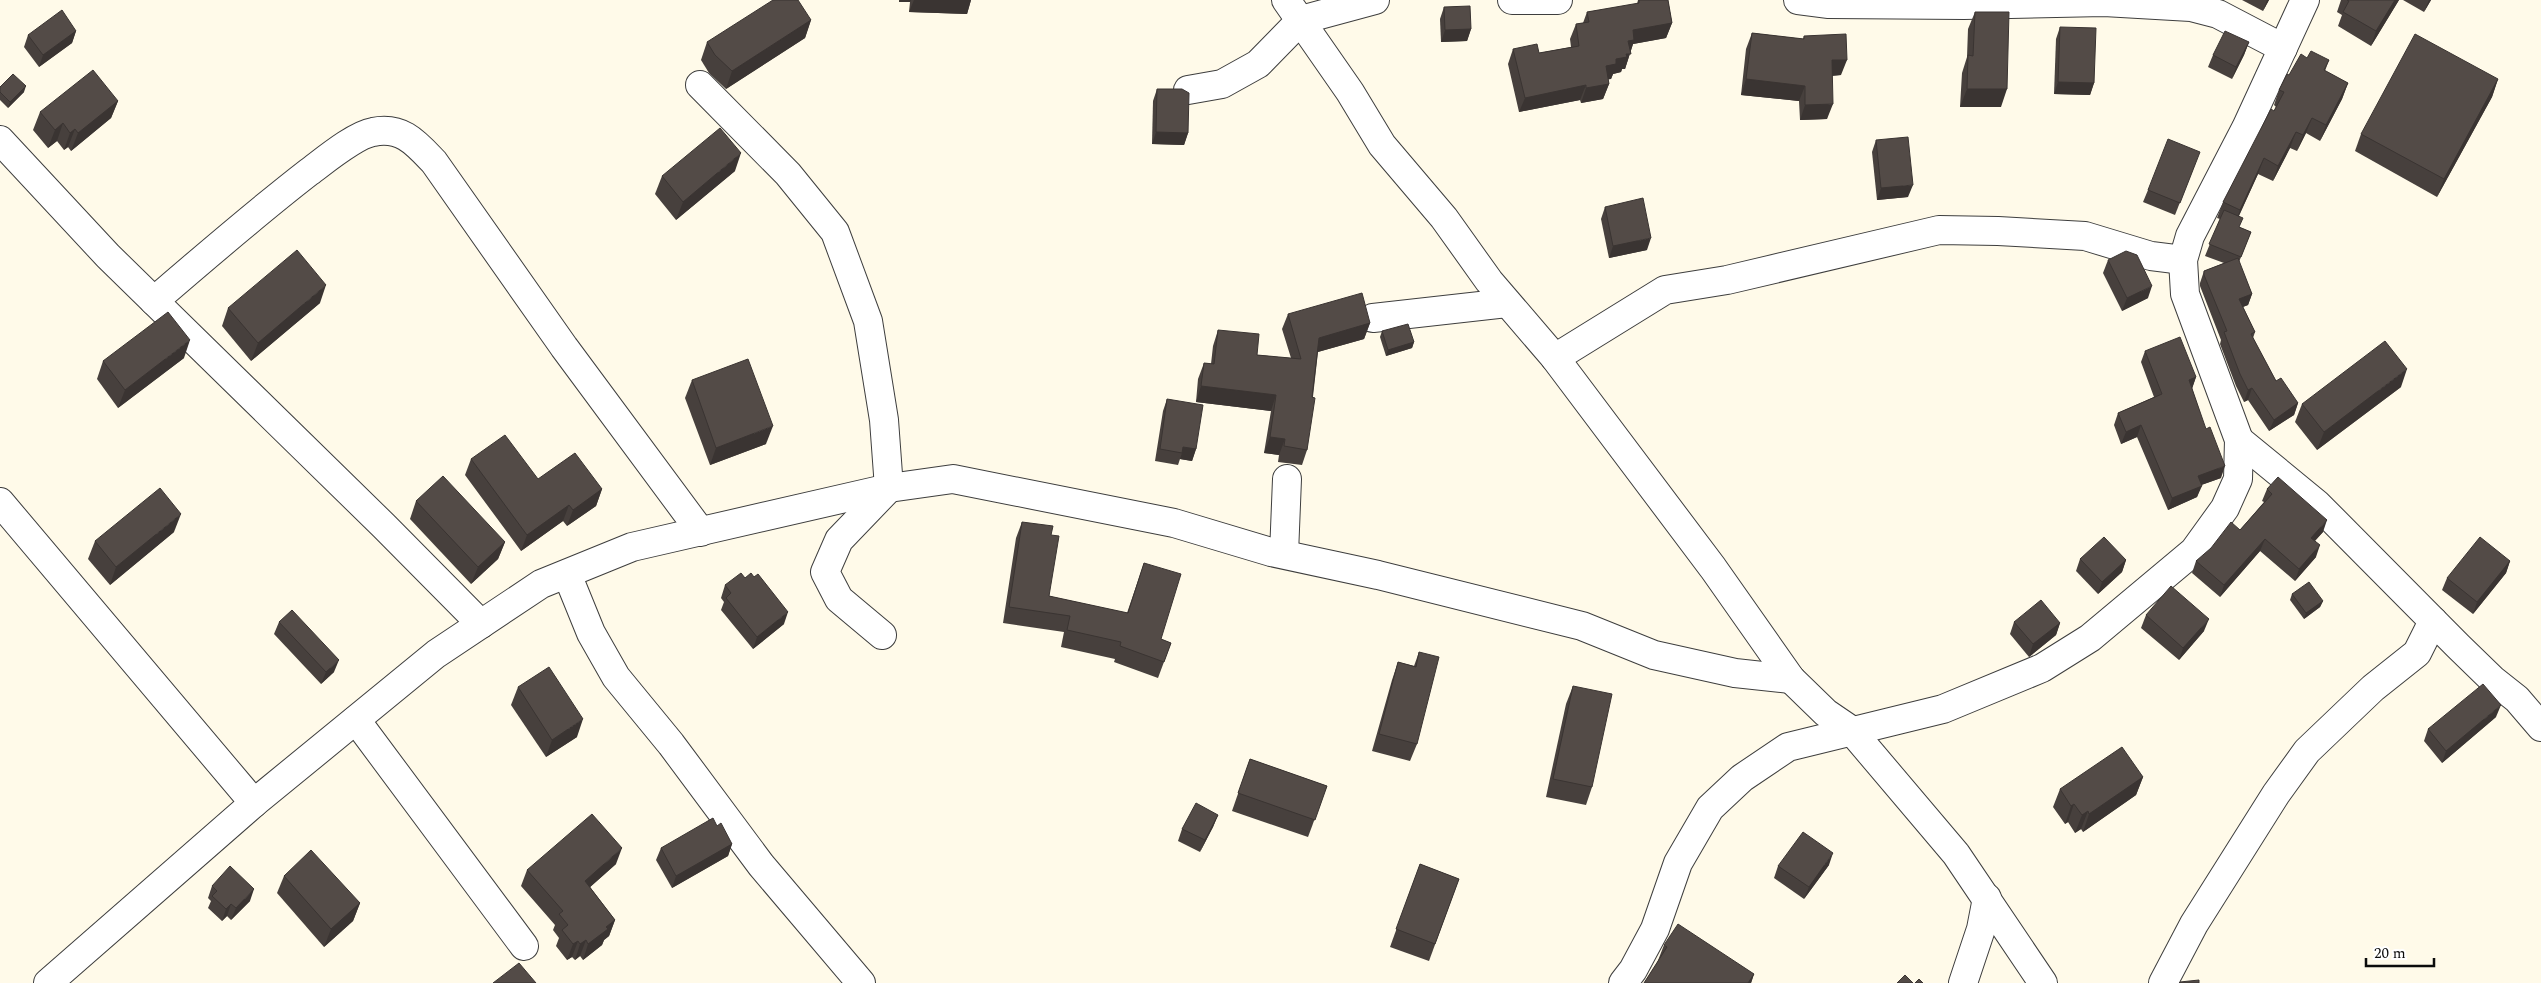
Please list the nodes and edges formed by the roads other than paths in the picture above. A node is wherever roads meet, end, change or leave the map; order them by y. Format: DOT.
graph roads {
  1 [pos="1375,0"];
  2 [pos="1512,0"];
  3 [pos="1558,0"];
  4 [pos="1798,0"];
  5 [pos="2305,0"];
  6 [pos="1293,10"];
  7 [pos="2283,48"];
  8 [pos="700,85"];
  9 [pos="1188,90"];
  10 [pos="0,140"];
  11 [pos="2183,260"];
  12 [pos="154,301"];
  13 [pos="1508,303"];
  14 [pos="1373,318"];
  15 [pos="1555,358"];
  16 [pos="2239,440"];
  17 [pos="1288,478"];
  18 [pos="889,488"];
  19 [pos="0,502"];
  20 [pos="701,532"];
  21 [pos="1284,554"];
  22 [pos="567,574"];
  23 [pos="2433,621"];
  24 [pos="481,624"];
  25 [pos="882,635"];
  26 [pos="1792,679"];
  27 [pos="356,720"];
  28 [pos="2541,727"];
  29 [pos="1851,730"];
  30 [pos="254,803"];
  31 [pos="1987,898"];
  32 [pos="524,946"];
  33 [pos="48,983"];
  34 [pos="861,983"];
  35 [pos="1623,983"];
  36 [pos="1963,983"];
  37 [pos="2044,983"];
  38 [pos="2163,983"];
  1 -- 6 [label="street"];
  2 -- 3 [label="street"];
  4 -- 7 [label="street"];
  5 -- 7 [label="street"];
  6 -- 9 [label="street"];
  6 -- 13 [label="street"];
  7 -- 11 [label="street"];
  8 -- 18 [label="street"];
  10 -- 12 [label="street"];
  11 -- 15 [label="street"];
  11 -- 16 [label="street"];
  12 -- 20 [label="street"];
  12 -- 24 [label="street"];
  13 -- 14 [label="street"];
  13 -- 15 [label="street"];
  15 -- 26 [label="street"];
  16 -- 23 [label="street"];
  16 -- 29 [label="street"];
  17 -- 21 [label="street"];
  18 -- 20 [label="street"];
  18 -- 21 [label="street"];
  18 -- 25 [label="street"];
  19 -- 30 [label="street"];
  20 -- 22 [label="street"];
  21 -- 26 [label="street"];
  22 -- 24 [label="street"];
  22 -- 34 [label="street"];
  23 -- 28 [label="street"];
  23 -- 38 [label="street"];
  24 -- 27 [label="street"];
  26 -- 29 [label="street"];
  27 -- 30 [label="street"];
  27 -- 32 [label="street"];
  29 -- 31 [label="street"];
  29 -- 35 [label="street"];
  30 -- 33 [label="street"];
  31 -- 36 [label="street"];
  31 -- 37 [label="street"];
}
